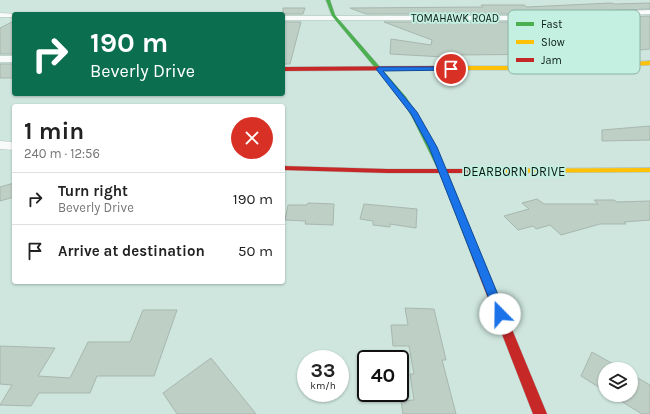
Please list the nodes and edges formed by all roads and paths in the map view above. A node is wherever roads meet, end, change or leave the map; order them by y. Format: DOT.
graph roads {
  1 [pos="328,0"];
  2 [pos="640,12"];
  3 [pos="650,12"];
  4 [pos="0,15"];
  5 [pos="12,15"];
  6 [pos="285,18"];
  7 [pos="335,18"];
  8 [pos="508,18"];
  9 [pos="0,59"];
  10 [pos="12,59"];
  11 [pos="650,63"];
  12 [pos="640,64"];
  13 [pos="508,68"];
  14 [pos="285,69"];
  15 [pos="379,69"];
  16 [pos="0,145"];
  17 [pos="12,146"];
  18 [pos="285,168"];
  19 [pos="650,170"];
  20 [pos="444,171"];
  21 [pos="540,414"];
  1 -- 7 [label="street"];
  2 -- 3 [label="street, TOMAHAWK ROAD"];
  4 -- 5 [label="street"];
  6 -- 7 [label="street, TOMAHAWK ROAD"];
  7 -- 8 [label="street, TOMAHAWK ROAD"];
  7 -- 15 [label="street"];
  9 -- 10 [label="street"];
  11 -- 12 [label="street"];
  13 -- 15 [label="street"];
  14 -- 15 [label="street"];
  15 -- 20 [label="street"];
  16 -- 17 [label="street"];
  18 -- 20 [label="street, DEARBORN DRIVE"];
  19 -- 20 [label="street, DEARBORN DRIVE"];
  20 -- 21 [label="street"];
}
